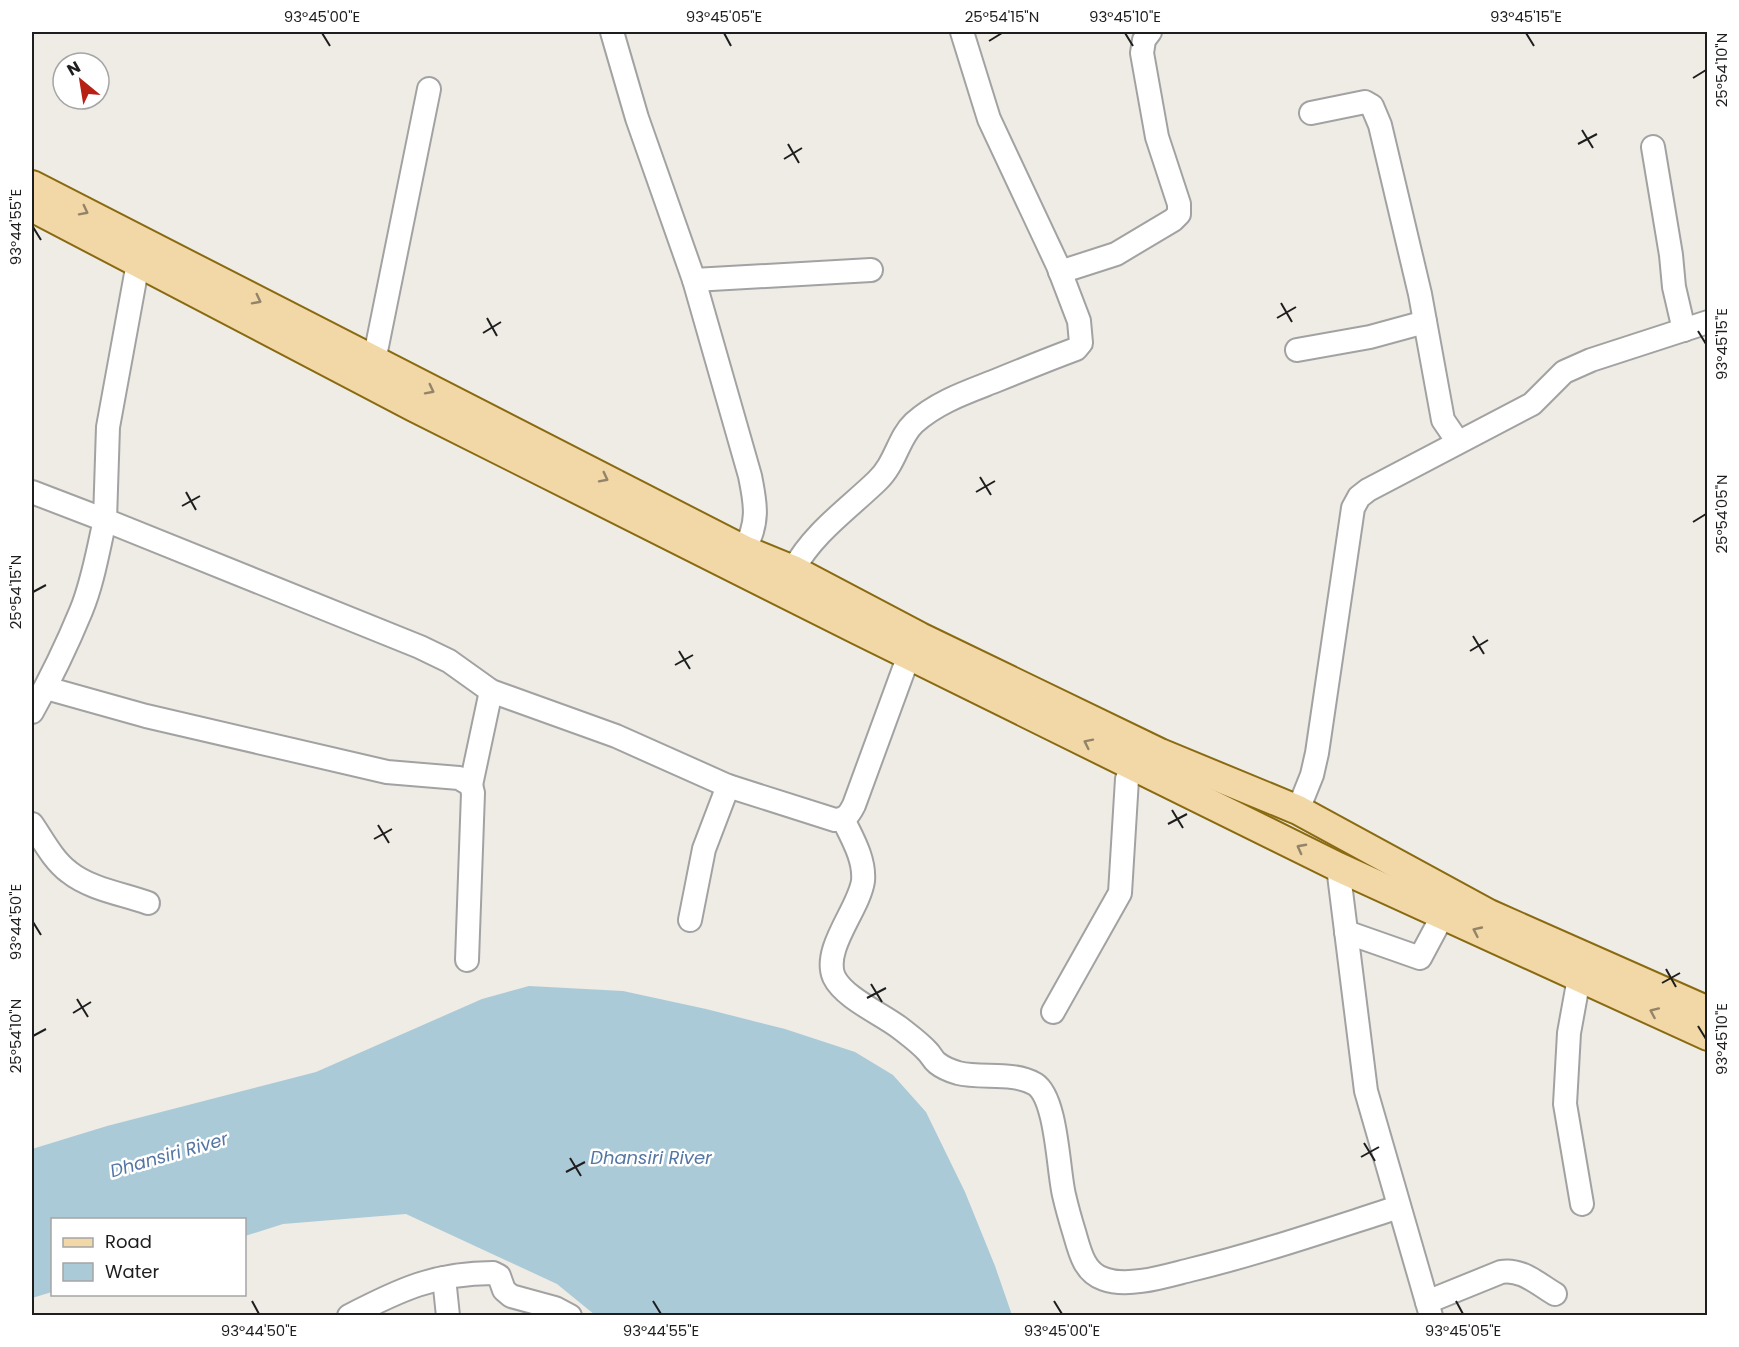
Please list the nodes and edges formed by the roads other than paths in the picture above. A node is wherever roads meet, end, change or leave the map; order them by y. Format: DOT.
graph roads {
  1 [pos="612,32"];
  2 [pos="962,32"];
  3 [pos="1150,32"];
  4 [pos="429,88"];
  5 [pos="1311,113"];
  6 [pos="1653,147"];
  7 [pos="32,185"];
  8 [pos="32,207"];
  9 [pos="138,263"];
  10 [pos="871,270"];
  11 [pos="1060,272"];
  12 [pos="694,280"];
  13 [pos="1425,322"];
  14 [pos="1707,322"];
  15 [pos="1684,330"];
  16 [pos="1297,350"];
  17 [pos="374,361"];
  18 [pos="1458,442"];
  19 [pos="32,492"];
  20 [pos="105,520"];
  21 [pos="744,550"];
  22 [pos="793,570"];
  23 [pos="909,655"];
  24 [pos="46,688"];
  25 [pos="491,691"];
  26 [pos="32,712"];
  27 [pos="1133,765"];
  28 [pos="471,785"];
  29 [pos="728,786"];
  30 [pos="1298,810"];
  31 [pos="843,819"];
  32 [pos="32,824"];
  33 [pos="1338,867"];
  34 [pos="148,903"];
  35 [pos="1443,915"];
  36 [pos="690,920"];
  37 [pos="1346,932"];
  38 [pos="467,960"];
  39 [pos="1580,978"];
  40 [pos="1707,1011"];
  41 [pos="1053,1012"];
  42 [pos="1707,1036"];
  43 [pos="1582,1204"];
  44 [pos="1399,1207"];
  45 [pos="444,1278"];
  46 [pos="1556,1294"];
  47 [pos="1429,1309"];
  48 [pos="349,1316"];
  49 [pos="448,1316"];
  50 [pos="570,1316"];
  1 -- 12 [label="street"];
  2 -- 11 [label="street"];
  3 -- 11 [label="street"];
  4 -- 17 [label="street"];
  5 -- 13 [label="street"];
  6 -- 15 [label="street"];
  7 -- 17 [label="main road, one-way"];
  8 -- 9 [label="main road"];
  9 -- 20 [label="street"];
  9 -- 23 [label="main road"];
  10 -- 12 [label="street"];
  11 -- 22 [label="street"];
  12 -- 21 [label="street"];
  13 -- 16 [label="street"];
  13 -- 18 [label="street"];
  14 -- 15 [label="street"];
  15 -- 18 [label="street"];
  17 -- 21 [label="main road, one-way"];
  18 -- 30 [label="street"];
  19 -- 20 [label="street"];
  20 -- 24 [label="street"];
  20 -- 25 [label="street"];
  21 -- 22 [label="main road"];
  22 -- 30 [label="main road"];
  27 -- 23 [label="main road, one-way"];
  23 -- 31 [label="street"];
  24 -- 26 [label="street"];
  24 -- 28 [label="street"];
  25 -- 28 [label="street"];
  25 -- 29 [label="street"];
  33 -- 27 [label="main road, one-way"];
  27 -- 41 [label="street"];
  28 -- 38 [label="street"];
  29 -- 31 [label="street"];
  29 -- 36 [label="street"];
  30 -- 40 [label="main road"];
  31 -- 44 [label="street"];
  32 -- 34 [label="street"];
  33 -- 35 [label="main road"];
  33 -- 37 [label="street"];
  35 -- 37 [label="street"];
  39 -- 35 [label="main road, one-way"];
  37 -- 44 [label="street"];
  42 -- 39 [label="main road, one-way"];
  39 -- 43 [label="street"];
  44 -- 47 [label="street"];
  45 -- 48 [label="street"];
  45 -- 49 [label="street"];
  45 -- 50 [label="street"];
  46 -- 47 [label="street"];
}
